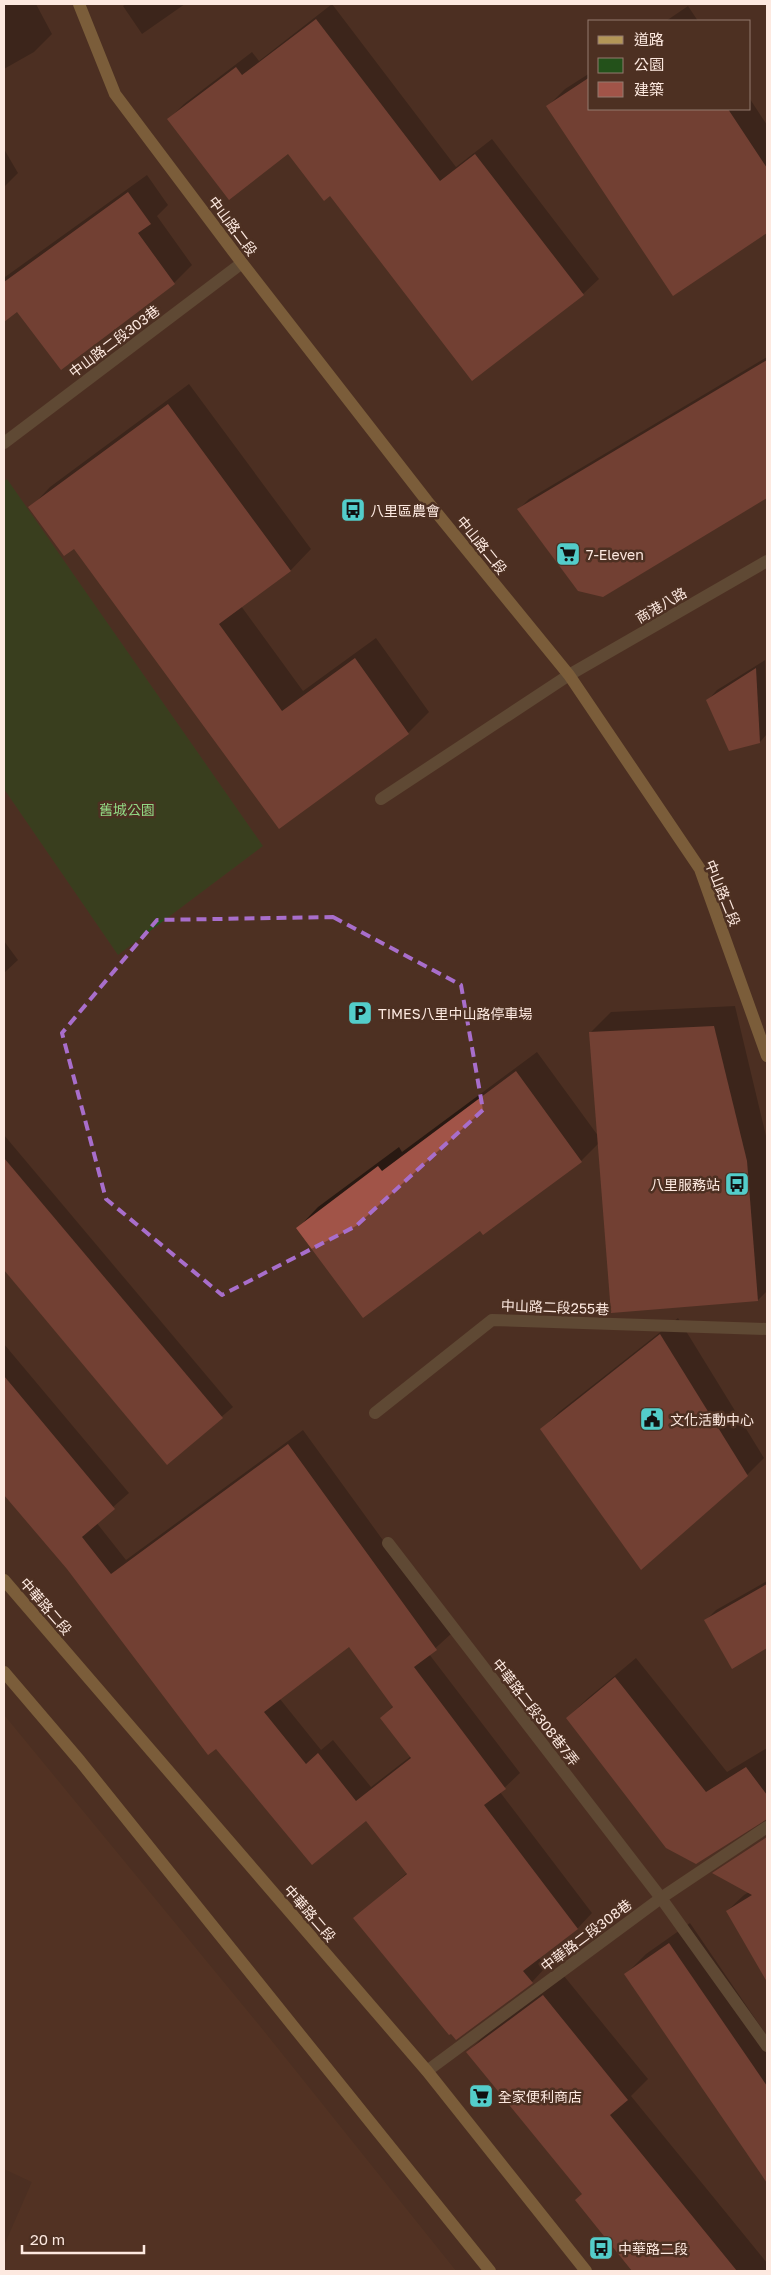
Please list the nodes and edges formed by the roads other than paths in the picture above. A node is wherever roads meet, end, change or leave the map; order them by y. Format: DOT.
graph roads {
  1 [pos="79,4"];
  2 [pos="242,263"];
  3 [pos="4,443"];
  4 [pos="767,561"];
  5 [pos="569,675"];
  6 [pos="381,799"];
  7 [pos="767,1056"];
  8 [pos="767,1330"];
  9 [pos="375,1413"];
  10 [pos="388,1544"];
  11 [pos="4,1580"];
  12 [pos="4,1672"];
  13 [pos="767,1827"];
  14 [pos="661,1898"];
  15 [pos="767,2046"];
  16 [pos="427,2071"];
  17 [pos="490,2271"];
  18 [pos="586,2271"];
  1 -- 2 [label="main road, 中山路二段"];
  2 -- 3 [label="street, 中山路二段303巷"];
  2 -- 5 [label="main road, 中山路二段"];
  4 -- 5 [label="street, 商港八路"];
  5 -- 6 [label="street, 商港八路"];
  5 -- 7 [label="main road, 中山路二段"];
  8 -- 9 [label="street, 中山路二段255巷"];
  10 -- 14 [label="street, 中華路二段308巷7弄"];
  11 -- 16 [label="main road, 中華路二段"];
  12 -- 17 [label="main road"];
  13 -- 14 [label="street, 中華路二段308巷"];
  14 -- 15 [label="street, 中華路二段308巷7弄"];
  14 -- 16 [label="street, 中華路二段308巷"];
  16 -- 18 [label="main road, 中華路二段"];
}
